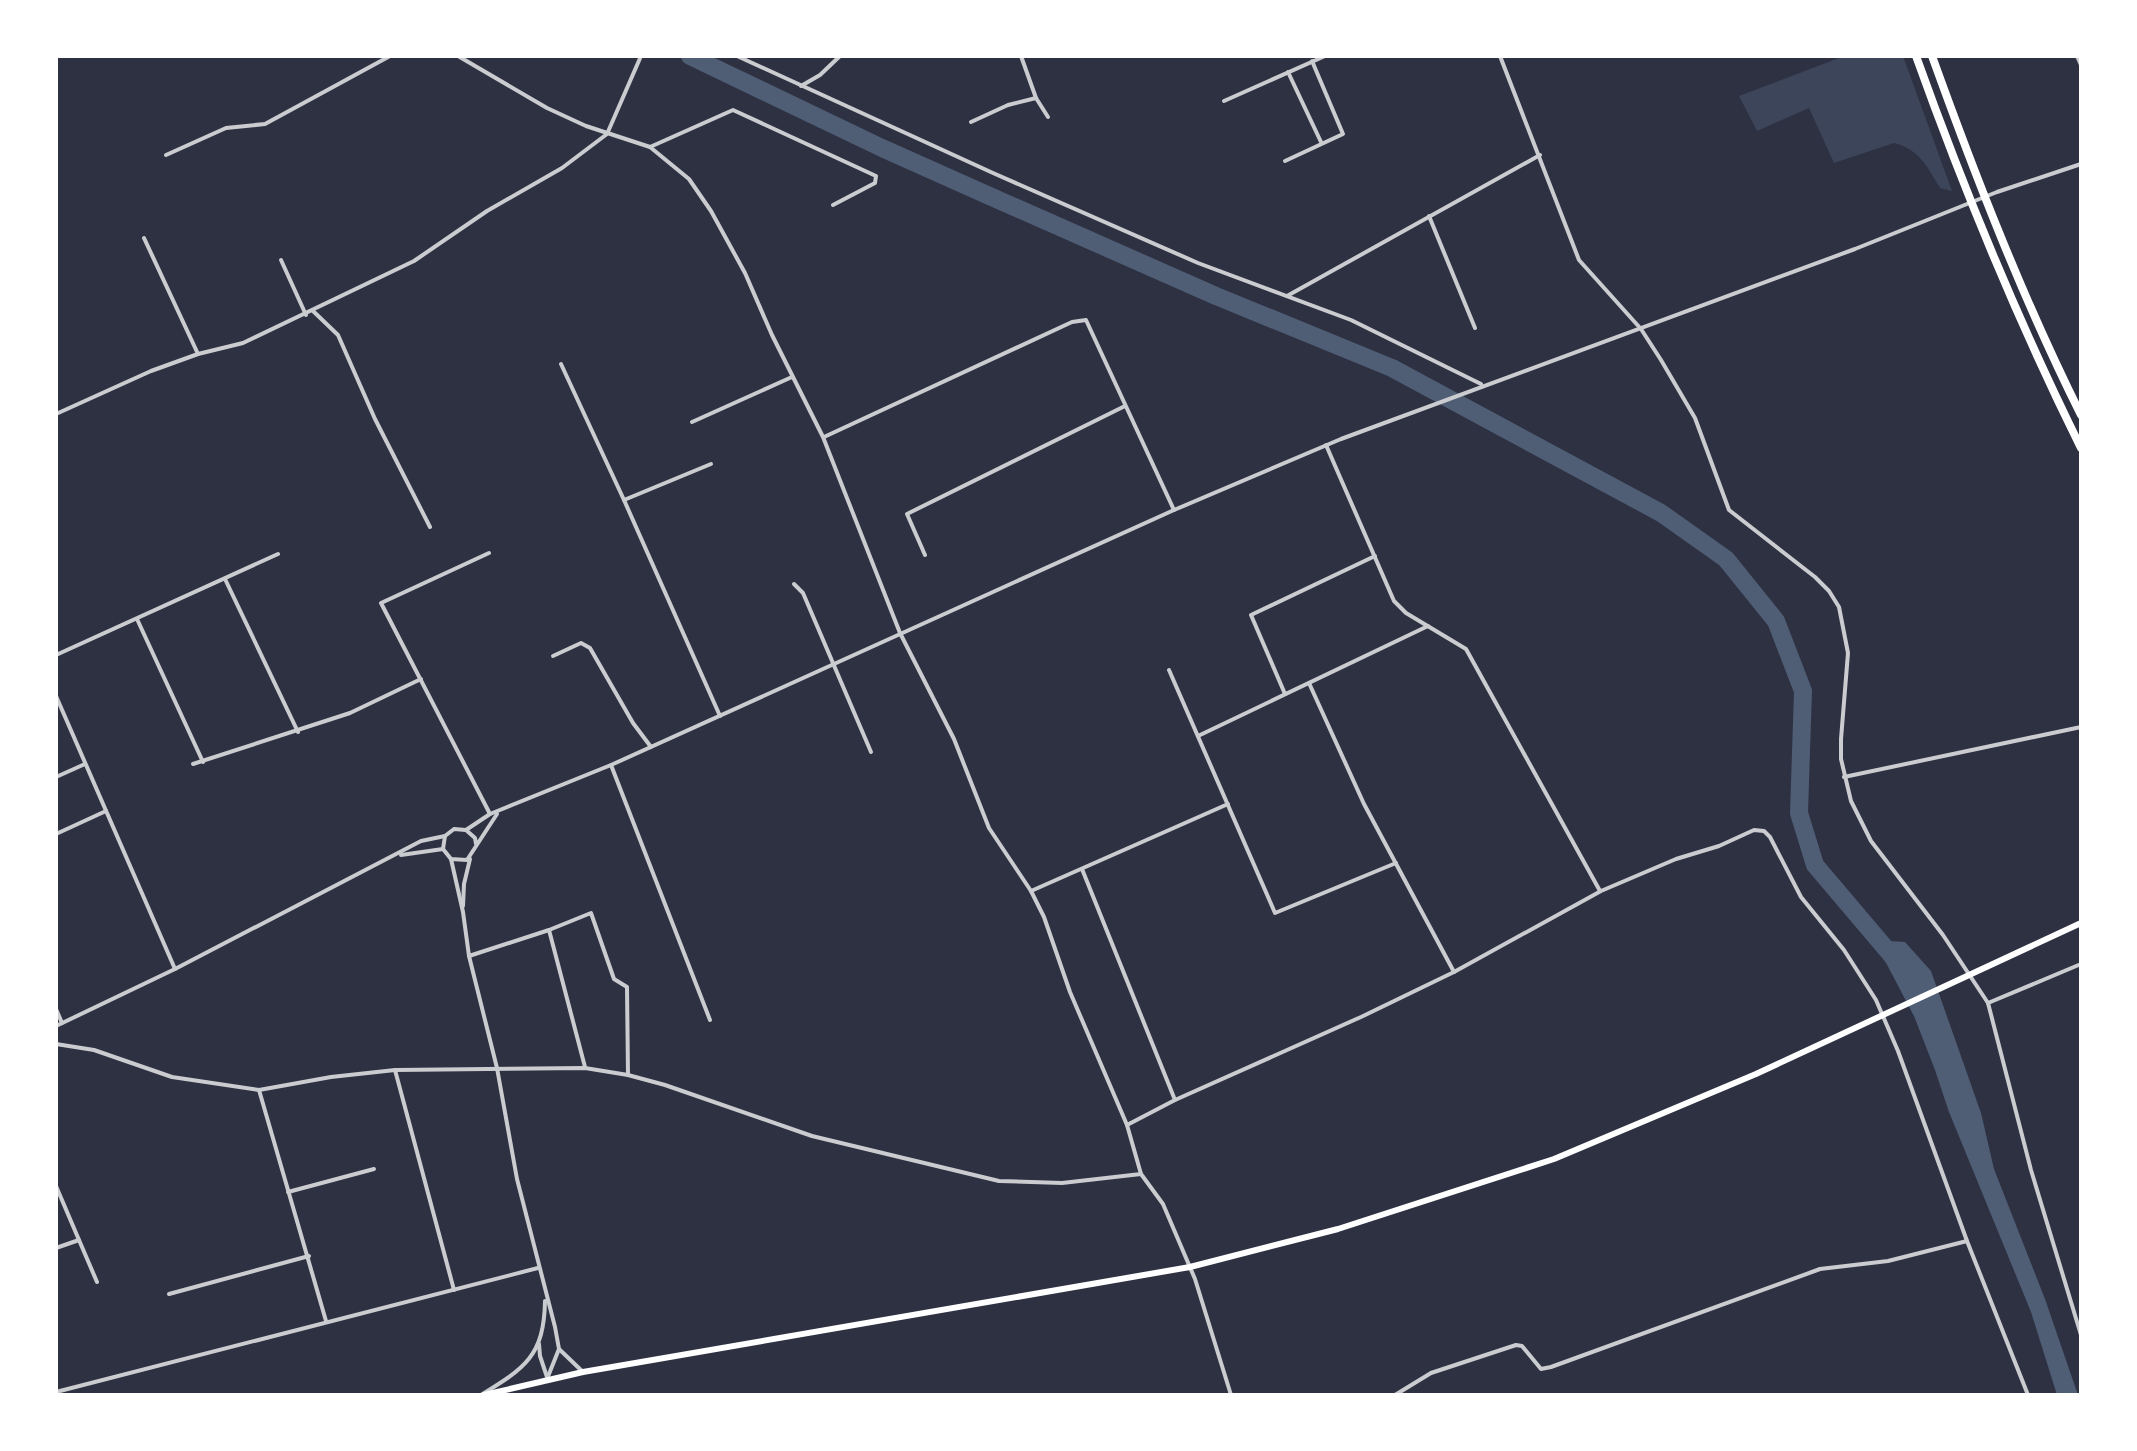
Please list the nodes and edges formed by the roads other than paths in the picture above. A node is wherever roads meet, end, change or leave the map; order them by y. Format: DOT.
graph roads {
  1 [pos="390,56"];
  2 [pos="458,56"];
  3 [pos="641,56"];
  4 [pos="737,56"];
  5 [pos="840,56"];
  6 [pos="1021,56"];
  7 [pos="1325,56"];
  8 [pos="1500,56"];
  9 [pos="1916,56"];
  10 [pos="1932,56"];
  11 [pos="2077,56"];
  12 [pos="1312,61"];
  13 [pos="2081,65"];
  14 [pos="1288,72"];
  15 [pos="801,86"];
  16 [pos="1036,98"];
  17 [pos="1224,101"];
  18 [pos="1048,117"];
  19 [pos="971,122"];
  20 [pos="607,134"];
  21 [pos="1321,142"];
  22 [pos="650,147"];
  23 [pos="166,155"];
  24 [pos="1540,155"];
  25 [pos="1285,161"];
  26 [pos="2081,164"];
  27 [pos="833,205"];
  28 [pos="1429,216"];
  29 [pos="144,238"];
  30 [pos="281,260"];
  31 [pos="1287,296"];
  32 [pos="313,311"];
  33 [pos="306,315"];
  34 [pos="1475,328"];
  35 [pos="1641,329"];
  36 [pos="198,354"];
  37 [pos="561,364"];
  38 [pos="792,377"];
  39 [pos="1483,385"];
  40 [pos="1125,406"];
  41 [pos="56,414"];
  42 [pos="2081,415"];
  43 [pos="692,422"];
  44 [pos="823,437"];
  45 [pos="1326,445"];
  46 [pos="2081,448"];
  47 [pos="711,464"];
  48 [pos="624,500"];
  49 [pos="1174,510"];
  50 [pos="430,527"];
  51 [pos="489,553"];
  52 [pos="278,554"];
  53 [pos="925,555"];
  54 [pos="1375,556"];
  55 [pos="225,579"];
  56 [pos="794,584"];
  57 [pos="137,619"];
  58 [pos="1428,626"];
  59 [pos="900,633"];
  60 [pos="56,655"];
  61 [pos="553,656"];
  62 [pos="834,665"];
  63 [pos="1169,670"];
  64 [pos="421,679"];
  65 [pos="1309,683"];
  66 [pos="1285,694"];
  67 [pos="56,696"];
  68 [pos="720,716"];
  69 [pos="2081,727"];
  70 [pos="298,732"];
  71 [pos="1198,736"];
  72 [pos="651,747"];
  73 [pos="871,752"];
  74 [pos="204,762"];
  75 [pos="85,764"];
  76 [pos="193,764"];
  77 [pos="611,765"];
  78 [pos="56,777"];
  79 [pos="1844,777"];
  80 [pos="1228,804"];
  81 [pos="106,811"];
  82 [pos="499,811"];
  83 [pos="490,814"];
  84 [pos="466,830"];
  85 [pos="56,834"];
  86 [pos="445,836"];
  87 [pos="476,844"];
  88 [pos="443,849"];
  89 [pos="398,855"];
  90 [pos="472,857"];
  91 [pos="451,859"];
  92 [pos="1396,863"];
  93 [pos="1082,869"];
  94 [pos="1031,891"];
  95 [pos="1601,891"];
  96 [pos="463,912"];
  97 [pos="2081,923"];
  98 [pos="549,930"];
  99 [pos="469,956"];
  100 [pos="2081,964"];
  101 [pos="175,969"];
  102 [pos="1454,972"];
  103 [pos="1988,1003"];
  104 [pos="56,1009"];
  105 [pos="710,1020"];
  106 [pos="62,1023"];
  107 [pos="56,1026"];
  108 [pos="56,1044"];
  109 [pos="497,1068"];
  110 [pos="585,1068"];
  111 [pos="395,1070"];
  112 [pos="628,1075"];
  113 [pos="259,1090"];
  114 [pos="1175,1100"];
  115 [pos="1127,1125"];
  116 [pos="374,1169"];
  117 [pos="1141,1174"];
  118 [pos="56,1186"];
  119 [pos="288,1192"];
  120 [pos="79,1240"];
  121 [pos="1967,1241"];
  122 [pos="56,1248"];
  123 [pos="309,1256"];
  124 [pos="1190,1267"];
  125 [pos="538,1268"];
  126 [pos="97,1282"];
  127 [pos="454,1290"];
  128 [pos="169,1294"];
  129 [pos="545,1294"];
  130 [pos="326,1321"];
  131 [pos="2081,1335"];
  132 [pos="539,1344"];
  133 [pos="559,1349"];
  134 [pos="583,1372"];
  135 [pos="547,1379"];
  136 [pos="56,1392"];
  137 [pos="482,1395"];
  138 [pos="1231,1395"];
  139 [pos="1395,1395"];
  140 [pos="2028,1395"];
  1 -- 23 [label="street"];
  2 -- 20 [label="street"];
  3 -- 20 [label="street"];
  4 -- 15 [label="street"];
  5 -- 15 [label="street"];
  6 -- 16 [label="street"];
  7 -- 12 [label="street"];
  8 -- 24 [label="street"];
  9 -- 46 [label="highway"];
  10 -- 42 [label="highway"];
  11 -- 13 [label="street"];
  12 -- 14 [label="street"];
  12 -- 21 [label="street"];
  14 -- 17 [label="street"];
  14 -- 21 [label="street"];
  15 -- 31 [label="street"];
  16 -- 18 [label="street"];
  16 -- 19 [label="street"];
  20 -- 22 [label="street"];
  20 -- 32 [label="street"];
  21 -- 25 [label="street"];
  22 -- 27 [label="street"];
  22 -- 38 [label="street"];
  24 -- 28 [label="street"];
  24 -- 35 [label="street"];
  26 -- 35 [label="street"];
  28 -- 31 [label="street"];
  28 -- 34 [label="street"];
  29 -- 36 [label="street"];
  30 -- 33 [label="street"];
  31 -- 39 [label="street"];
  32 -- 33 [label="street"];
  32 -- 50 [label="street"];
  33 -- 36 [label="street"];
  35 -- 39 [label="street"];
  35 -- 79 [label="street"];
  36 -- 41 [label="street"];
  37 -- 48 [label="street"];
  38 -- 43 [label="street"];
  38 -- 44 [label="street"];
  39 -- 45 [label="street"];
  40 -- 44 [label="street"];
  40 -- 49 [label="street"];
  40 -- 53 [label="street"];
  44 -- 59 [label="street"];
  45 -- 49 [label="street"];
  45 -- 54 [label="street"];
  47 -- 48 [label="street"];
  48 -- 68 [label="street"];
  49 -- 59 [label="street"];
  51 -- 64 [label="street"];
  52 -- 55 [label="street"];
  54 -- 58 [label="street"];
  54 -- 66 [label="street"];
  55 -- 57 [label="street"];
  55 -- 70 [label="street"];
  56 -- 62 [label="street"];
  57 -- 60 [label="street"];
  57 -- 74 [label="street"];
  58 -- 65 [label="street"];
  58 -- 95 [label="street"];
  59 -- 62 [label="street"];
  59 -- 94 [label="street"];
  61 -- 72 [label="street"];
  62 -- 68 [label="street"];
  62 -- 73 [label="street"];
  63 -- 71 [label="street"];
  64 -- 70 [label="street"];
  64 -- 83 [label="street"];
  65 -- 66 [label="street"];
  65 -- 92 [label="street"];
  66 -- 71 [label="street"];
  67 -- 75 [label="street"];
  68 -- 72 [label="street"];
  69 -- 79 [label="street"];
  70 -- 74 [label="street"];
  71 -- 80 [label="street"];
  72 -- 77 [label="street"];
  74 -- 76 [label="street"];
  75 -- 78 [label="street"];
  75 -- 81 [label="street"];
  77 -- 82 [label="street"];
  77 -- 105 [label="street"];
  79 -- 103 [label="street"];
  80 -- 92 [label="street"];
  80 -- 93 [label="street"];
  81 -- 85 [label="street"];
  81 -- 101 [label="street"];
  82 -- 83 [label="street"];
  82 -- 87 [label="street"];
  83 -- 84 [label="street"];
  84 -- 86 [label="street"];
  84 -- 87 [label="street"];
  86 -- 88 [label="street"];
  86 -- 89 [label="street"];
  87 -- 90 [label="street"];
  88 -- 89 [label="street"];
  88 -- 91 [label="street"];
  89 -- 101 [label="street"];
  90 -- 91 [label="street"];
  90 -- 96 [label="street"];
  91 -- 96 [label="street"];
  92 -- 102 [label="street"];
  93 -- 94 [label="street"];
  93 -- 114 [label="street"];
  94 -- 115 [label="street"];
  95 -- 102 [label="street"];
  95 -- 121 [label="street"];
  96 -- 99 [label="street"];
  97 -- 124 [label="main road"];
  98 -- 99 [label="street"];
  98 -- 110 [label="street"];
  98 -- 112 [label="street"];
  99 -- 109 [label="street"];
  100 -- 103 [label="street"];
  101 -- 106 [label="street"];
  102 -- 114 [label="street"];
  103 -- 131 [label="street"];
  104 -- 106 [label="street"];
  106 -- 107 [label="street"];
  108 -- 113 [label="street"];
  109 -- 110 [label="street"];
  109 -- 111 [label="street"];
  109 -- 125 [label="street"];
  110 -- 112 [label="street"];
  111 -- 113 [label="street"];
  111 -- 127 [label="street"];
  112 -- 117 [label="street"];
  113 -- 119 [label="street"];
  114 -- 115 [label="street"];
  115 -- 117 [label="street"];
  116 -- 119 [label="street"];
  117 -- 124 [label="street"];
  118 -- 120 [label="street"];
  119 -- 123 [label="street"];
  120 -- 122 [label="street"];
  120 -- 126 [label="street"];
  121 -- 139 [label="street"];
  121 -- 140 [label="street"];
  123 -- 128 [label="street"];
  123 -- 130 [label="street"];
  124 -- 134 [label="main road"];
  124 -- 138 [label="street"];
  125 -- 127 [label="street"];
  125 -- 129 [label="street"];
  127 -- 130 [label="street"];
  129 -- 132 [label="street"];
  129 -- 133 [label="street"];
  130 -- 136 [label="street"];
  132 -- 135 [label="street"];
  132 -- 137 [label="street"];
  133 -- 134 [label="street"];
  133 -- 135 [label="street"];
  134 -- 135 [label="main road"];
  135 -- 137 [label="main road"];
}
